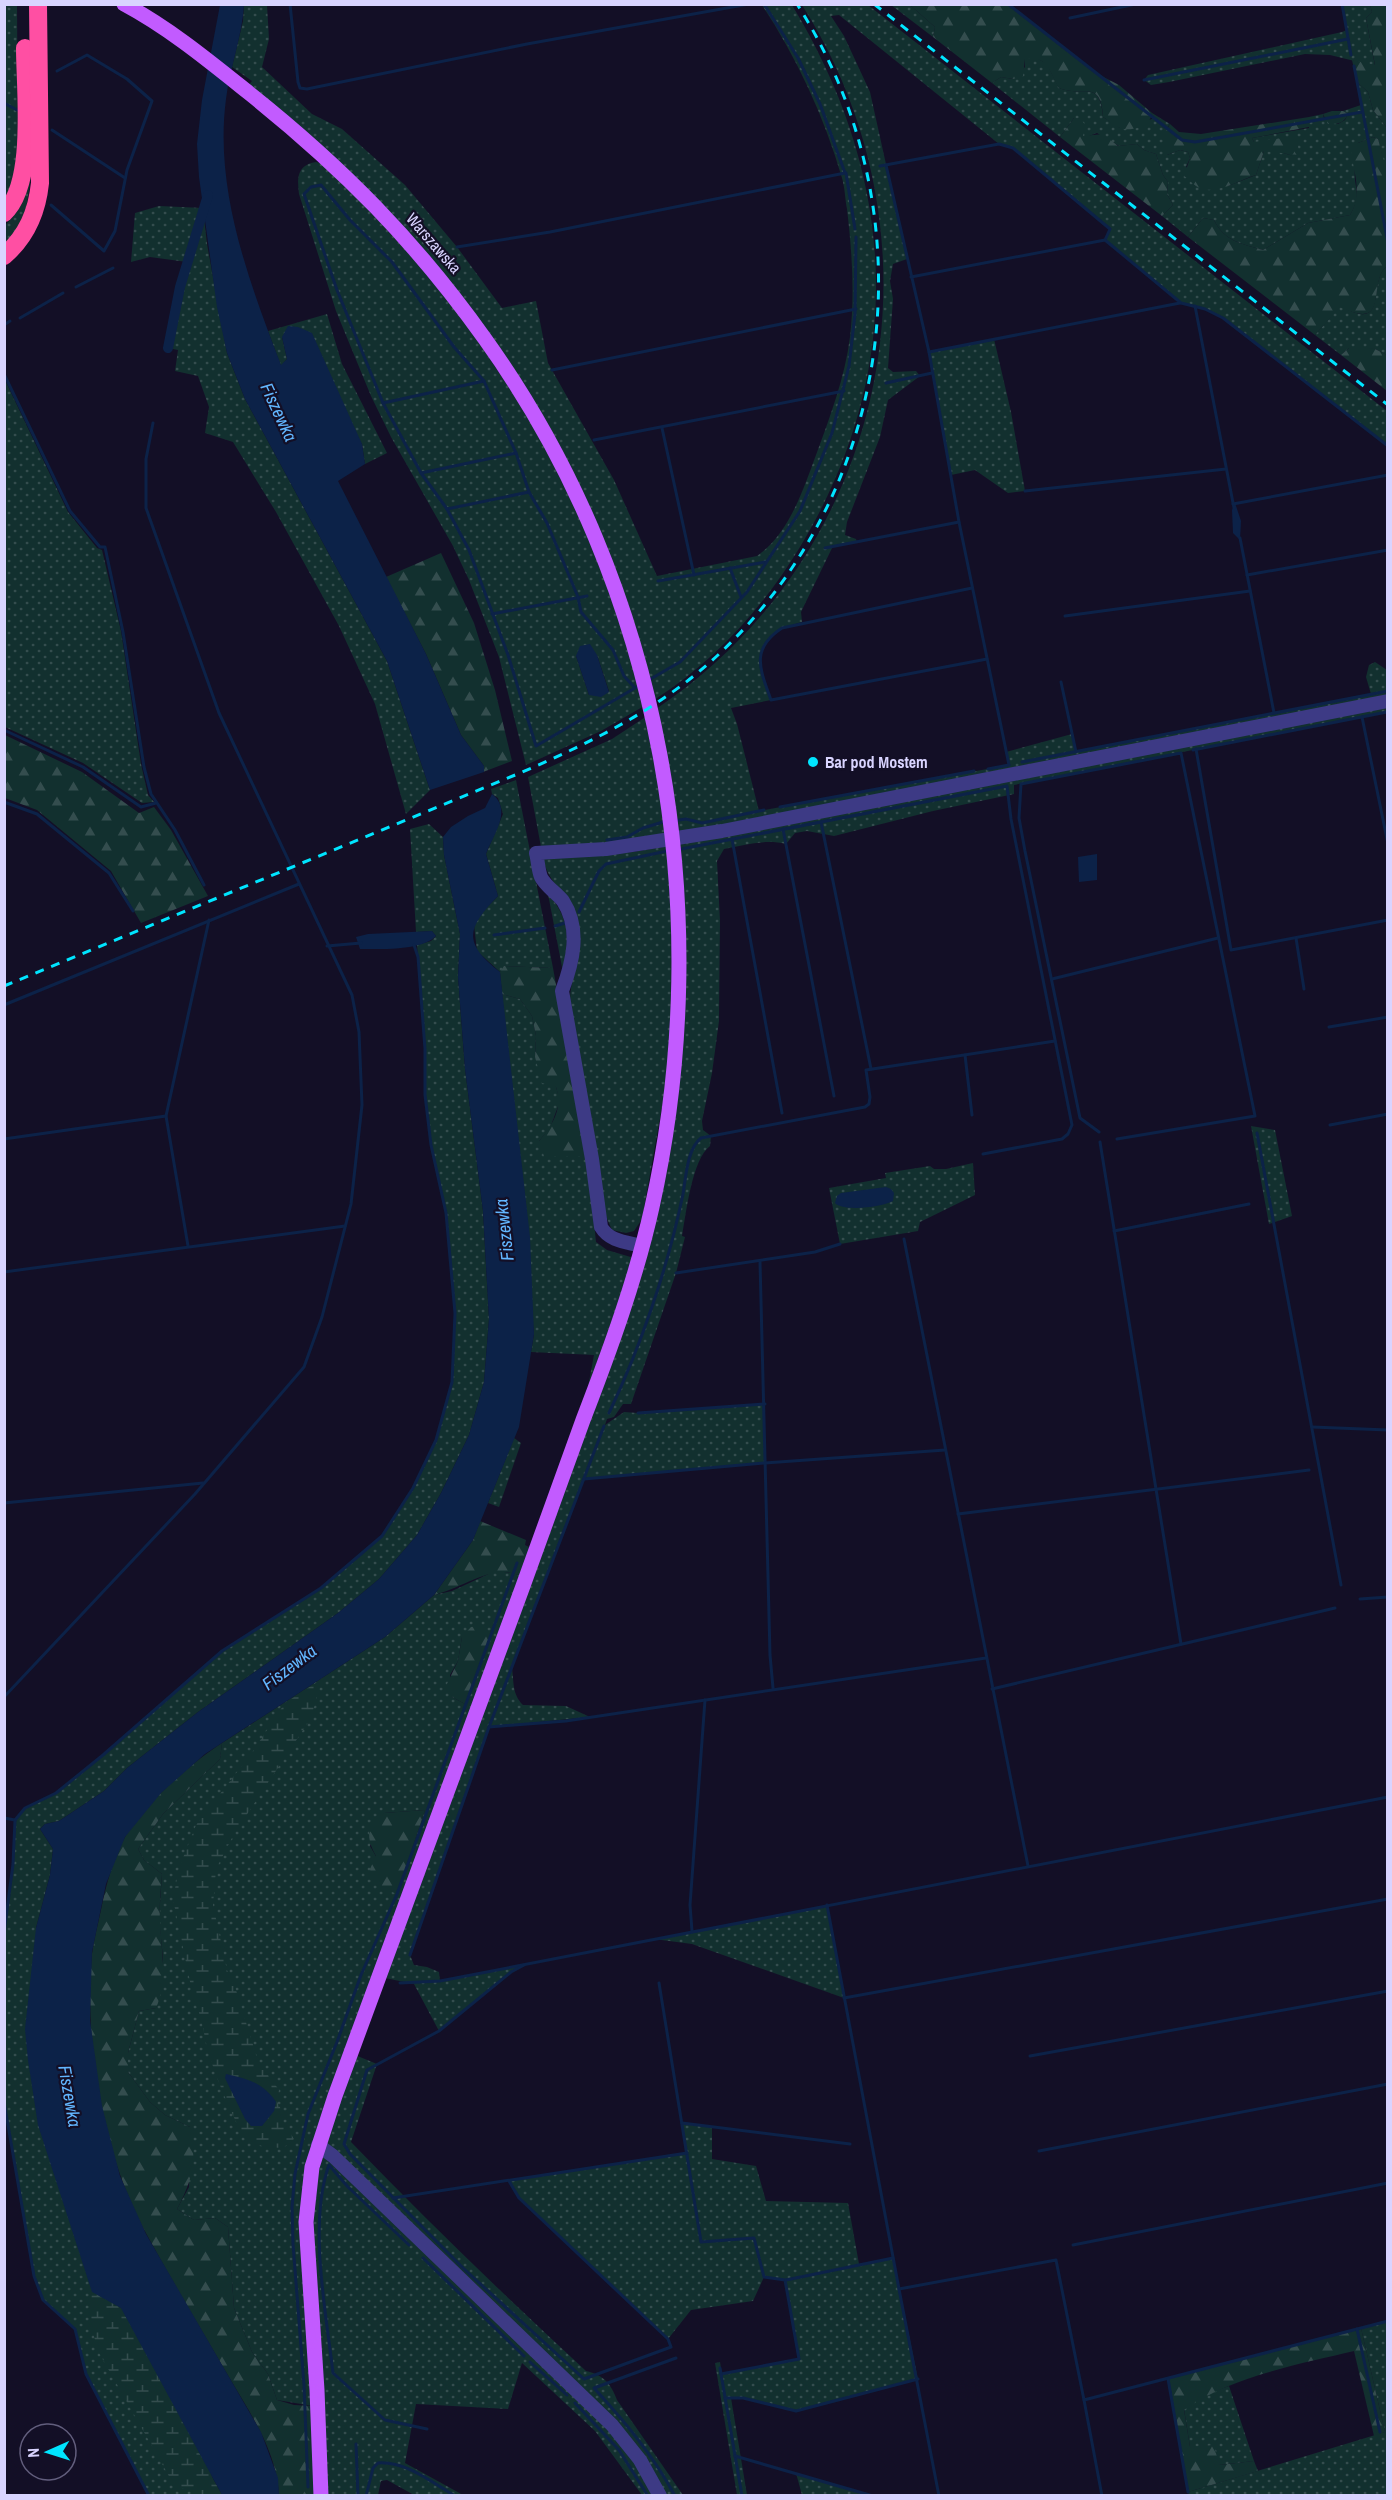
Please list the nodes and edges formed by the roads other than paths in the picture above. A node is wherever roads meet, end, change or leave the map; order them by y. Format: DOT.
graph roads {
  1 [pos="25,4"];
  2 [pos="38,4"];
  3 [pos="124,4"];
  4 [pos="4,213"];
  5 [pos="4,256"];
  6 [pos="1388,701"];
  7 [pos="642,1246"];
  8 [pos="318,2145"];
  9 [pos="321,2496"];
  10 [pos="660,2496"];
  1 -- 4 [label="highway"];
  2 -- 5 [label="highway"];
  3 -- 7 [label="main road, Warszawska"];
  6 -- 7 [label="street"];
  7 -- 8 [label="main road, Warszawska"];
  8 -- 9 [label="main road, Warszawska"];
  8 -- 10 [label="street"];
}
